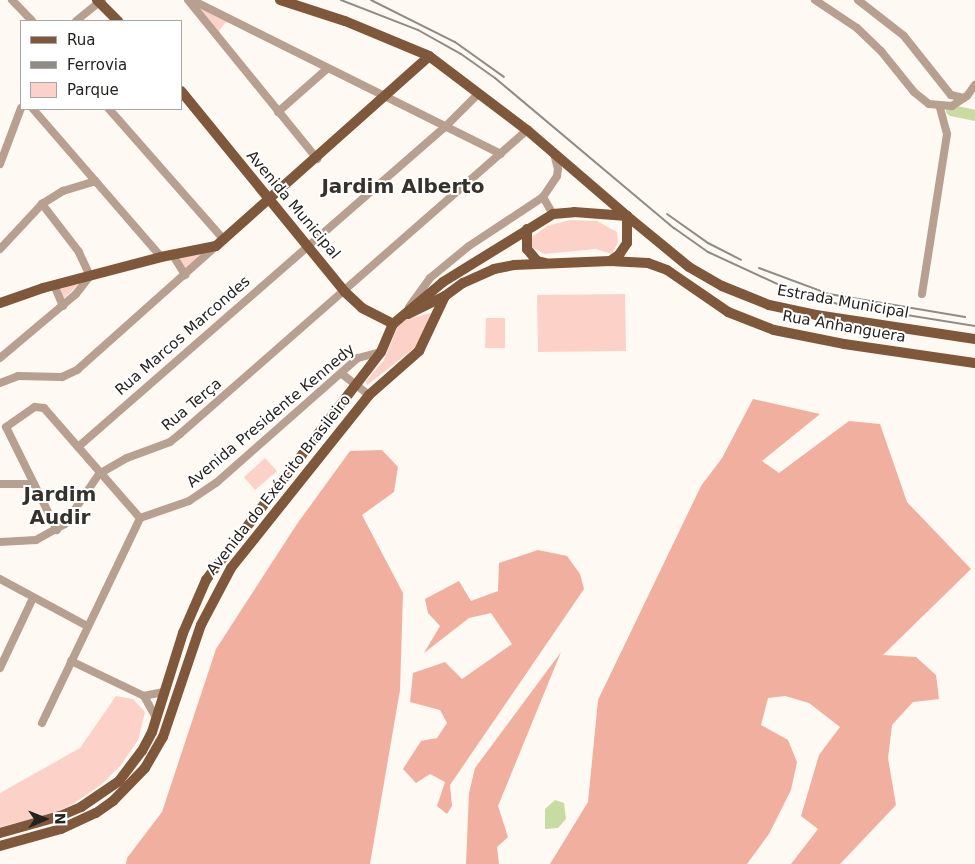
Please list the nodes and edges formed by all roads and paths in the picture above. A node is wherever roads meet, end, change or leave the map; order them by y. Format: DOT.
graph roads {
  1 [pos="12,0"];
  2 [pos="190,0"];
  3 [pos="280,0"];
  4 [pos="815,0"];
  5 [pos="858,0"];
  6 [pos="99,1"];
  7 [pos="204,6"];
  8 [pos="197,13"];
  9 [pos="31,20"];
  10 [pos="77,20"];
  11 [pos="117,20"];
  12 [pos="429,56"];
  13 [pos="327,69"];
  14 [pos="975,85"];
  15 [pos="182,92"];
  16 [pos="478,94"];
  17 [pos="384,98"];
  18 [pos="964,98"];
  19 [pos="940,107"];
  20 [pos="20,110"];
  21 [pos="34,110"];
  22 [pos="110,110"];
  23 [pos="278,112"];
  24 [pos="444,128"];
  25 [pos="527,130"];
  26 [pos="552,150"];
  27 [pos="501,154"];
  28 [pos="316,159"];
  29 [pos="0,164"];
  30 [pos="96,181"];
  31 [pos="543,197"];
  32 [pos="268,201"];
  33 [pos="42,204"];
  34 [pos="553,214"];
  35 [pos="627,216"];
  36 [pos="527,229"];
  37 [pos="220,243"];
  38 [pos="307,245"];
  39 [pos="469,246"];
  40 [pos="0,249"];
  41 [pos="172,254"];
  42 [pos="161,257"];
  43 [pos="610,260"];
  44 [pos="474,262"];
  45 [pos="546,264"];
  46 [pos="185,274"];
  47 [pos="90,276"];
  48 [pos="54,285"];
  49 [pos="345,292"];
  50 [pos="922,294"];
  51 [pos="446,296"];
  52 [pos="0,303"];
  53 [pos="63,306"];
  54 [pos="408,308"];
  55 [pos="393,324"];
  56 [pos="975,339"];
  57 [pos="381,352"];
  58 [pos="0,358"];
  59 [pos="975,363"];
  60 [pos="342,374"];
  61 [pos="0,384"];
  62 [pos="357,384"];
  63 [pos="369,394"];
  64 [pos="3,426"];
  65 [pos="78,447"];
  66 [pos="99,474"];
  67 [pos="0,484"];
  68 [pos="34,484"];
  69 [pos="140,518"];
  70 [pos="57,530"];
  71 [pos="0,542"];
  72 [pos="0,579"];
  73 [pos="33,598"];
  74 [pos="87,626"];
  75 [pos="71,661"];
  76 [pos="0,668"];
  77 [pos="163,692"];
  78 [pos="144,696"];
  79 [pos="155,716"];
  80 [pos="42,723"];
  81 [pos="152,732"];
  82 [pos="158,746"];
  83 [pos="0,833"];
  84 [pos="0,846"];
  1 -- 9 [label="street"];
  2 -- 7 [label="street"];
  2 -- 8 [label="street"];
  3 -- 12 [label="main road, Estrada Municipal"];
  4 -- 19 [label="street"];
  5 -- 18 [label="street"];
  6 -- 10 [label="street"];
  6 -- 11 [label="main road"];
  7 -- 8 [label="street"];
  7 -- 13 [label="street"];
  8 -- 23 [label="street"];
  12 -- 16 [label="main road, Estrada Municipal"];
  12 -- 17 [label="main road"];
  13 -- 17 [label="street"];
  13 -- 23 [label="street"];
  14 -- 18 [label="street"];
  15 -- 32 [label="main road, Avenida Municipal"];
  16 -- 24 [label="street, Rua Marcos Marcondes"];
  16 -- 25 [label="main road, Estrada Municipal"];
  17 -- 24 [label="street"];
  17 -- 28 [label="main road"];
  18 -- 19 [label="street"];
  19 -- 50 [label="street"];
  20 -- 29 [label="street"];
  21 -- 30 [label="street"];
  22 -- 37 [label="street"];
  23 -- 28 [label="street"];
  24 -- 27 [label="street"];
  24 -- 38 [label="street, Rua Marcos Marcondes"];
  25 -- 26 [label="main road, Estrada Municipal"];
  25 -- 27 [label="street, Rua Terça"];
  26 -- 31 [label="street"];
  26 -- 35 [label="main road, Estrada Municipal"];
  27 -- 49 [label="street, Rua Terça"];
  28 -- 32 [label="main road"];
  30 -- 33 [label="street"];
  30 -- 42 [label="street"];
  31 -- 34 [label="street"];
  31 -- 39 [label="street"];
  32 -- 37 [label="main road"];
  32 -- 38 [label="main road, Avenida Municipal"];
  33 -- 40 [label="street"];
  33 -- 47 [label="street"];
  34 -- 35 [label="main road"];
  34 -- 36 [label="main road"];
  35 -- 43 [label="main road"];
  35 -- 56 [label="main road, Estrada Municipal"];
  36 -- 44 [label="main road, Avenida do Exército Brasileiro"];
  36 -- 45 [label="main road"];
  37 -- 41 [label="main road"];
  37 -- 46 [label="street"];
  38 -- 49 [label="main road, Avenida Municipal"];
  38 -- 65 [label="street, Rua Marcos Marcondes"];
  39 -- 44 [label="street"];
  39 -- 54 [label="street"];
  41 -- 42 [label="main road"];
  41 -- 46 [label="street"];
  42 -- 47 [label="main road"];
  43 -- 45 [label="main road, Rua Anhanguera"];
  43 -- 59 [label="main road, Rua Anhanguera"];
  44 -- 54 [label="main road, Avenida do Exército Brasileiro"];
  45 -- 51 [label="main road, Avenida do Exército Brasileiro"];
  46 -- 61 [label="street"];
  47 -- 48 [label="main road"];
  47 -- 53 [label="street"];
  48 -- 52 [label="main road"];
  48 -- 53 [label="street"];
  49 -- 55 [label="main road, Avenida Municipal"];
  49 -- 66 [label="street, Rua Terça"];
  51 -- 55 [label="main road"];
  51 -- 63 [label="main road, Avenida do Exército Brasileiro"];
  53 -- 58 [label="street"];
  54 -- 55 [label="main road, Avenida do Exército Brasileiro"];
  55 -- 57 [label="main road, Avenida do Exército Brasileiro"];
  57 -- 60 [label="street, Avenida Presidente Kennedy"];
  57 -- 62 [label="main road, Avenida do Exército Brasileiro"];
  60 -- 62 [label="street"];
  60 -- 69 [label="street, Avenida Presidente Kennedy"];
  62 -- 63 [label="street"];
  62 -- 77 [label="main road, Avenida do Exército Brasileiro"];
  63 -- 82 [label="main road, Avenida do Exército Brasileiro"];
  64 -- 65 [label="street"];
  64 -- 68 [label="street"];
  65 -- 66 [label="street"];
  66 -- 69 [label="street"];
  66 -- 70 [label="street, Rua Terça"];
  67 -- 68 [label="street"];
  68 -- 70 [label="street"];
  69 -- 74 [label="street"];
  70 -- 71 [label="street, Rua Terça"];
  72 -- 73 [label="street"];
  73 -- 74 [label="street"];
  73 -- 76 [label="street"];
  74 -- 75 [label="street"];
  75 -- 78 [label="street"];
  75 -- 80 [label="street"];
  77 -- 78 [label="street"];
  77 -- 79 [label="main road, Avenida do Exército Brasileiro"];
  78 -- 79 [label="street"];
  79 -- 81 [label="main road, Avenida do Exército Brasileiro"];
  81 -- 82 [label="main road"];
  81 -- 83 [label="main road, Avenida do Exército Brasileiro"];
  82 -- 84 [label="main road, Avenida do Exército Brasileiro"];
}
